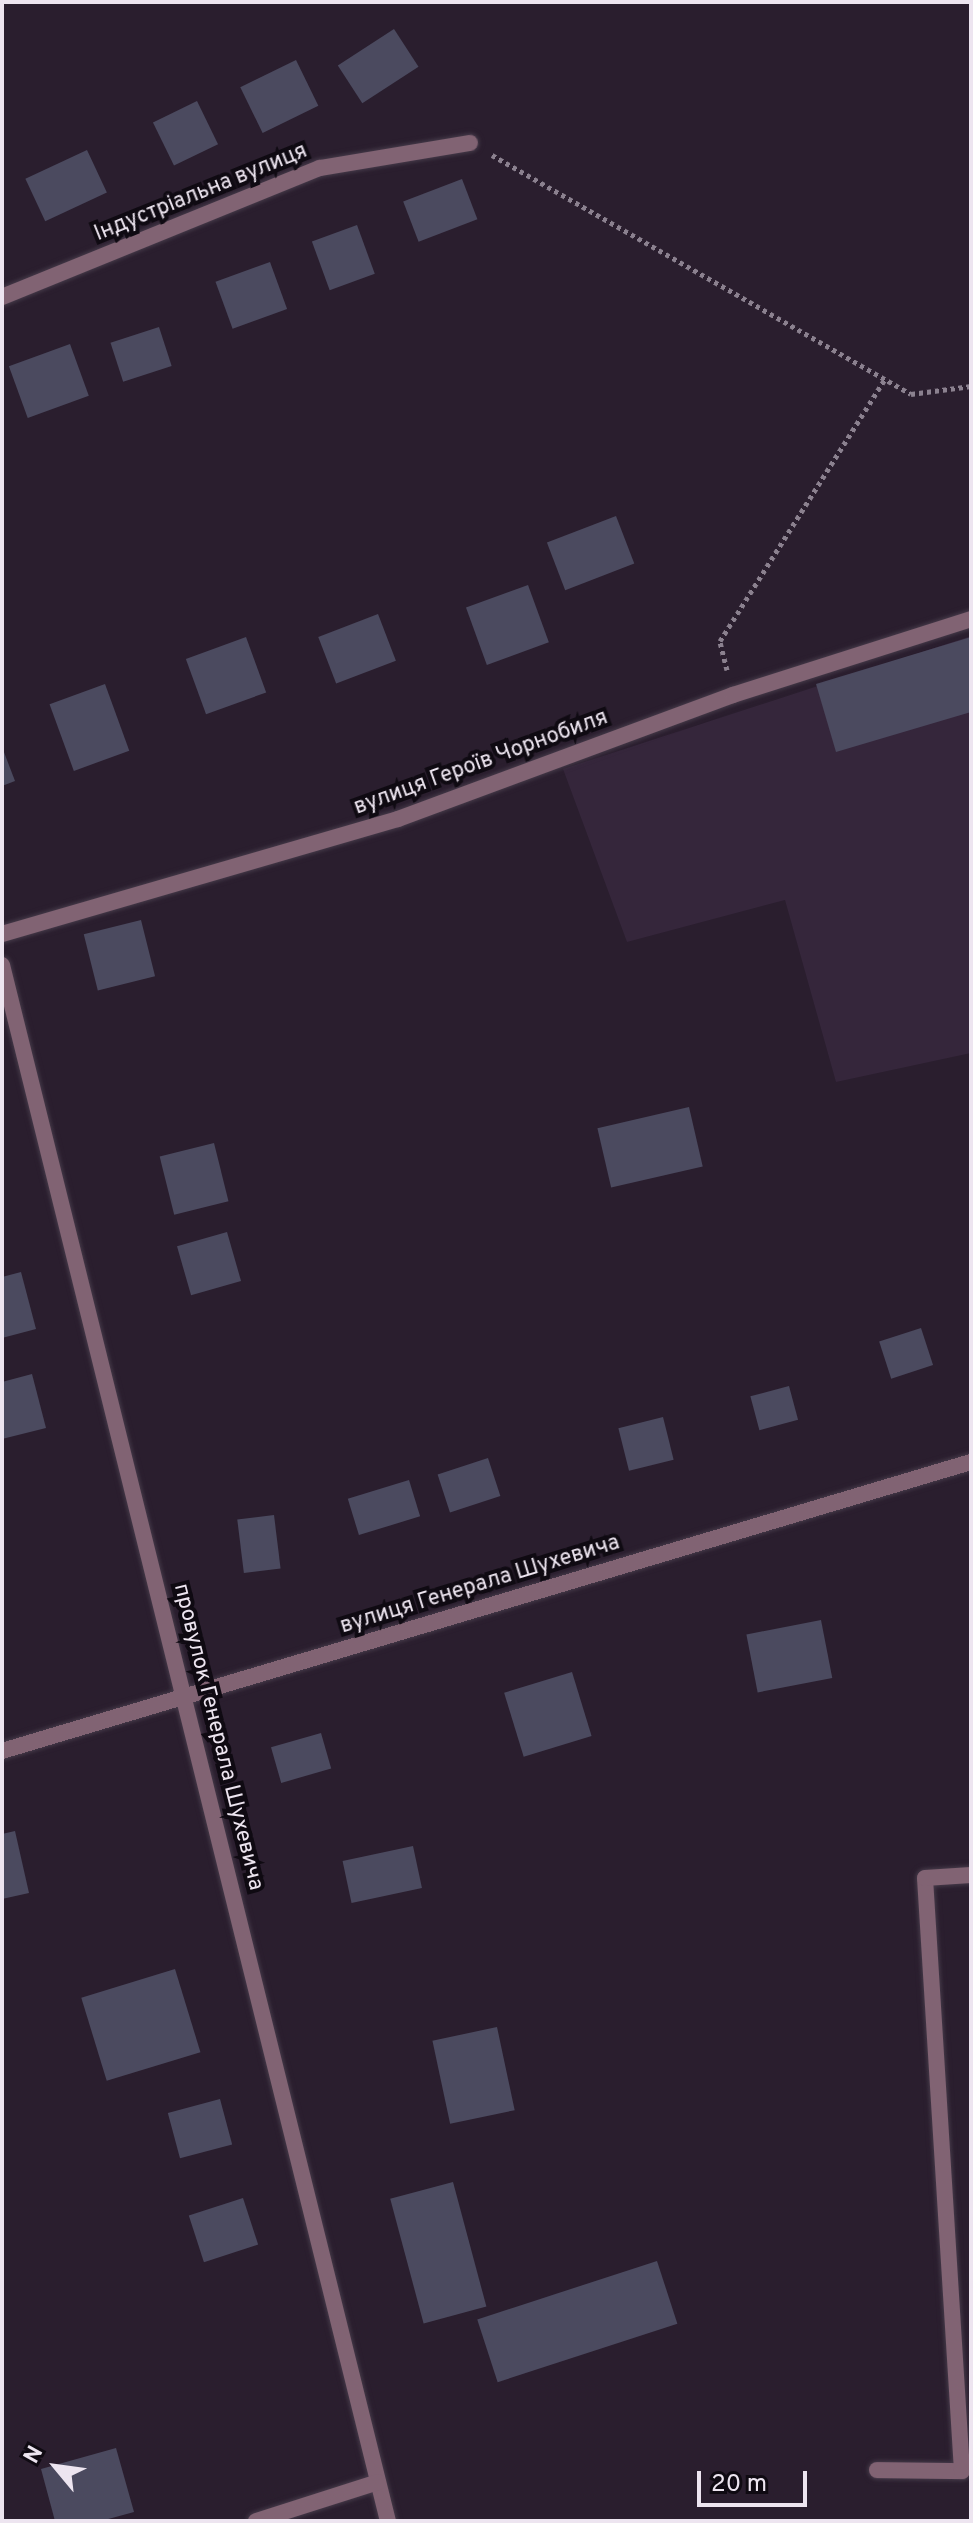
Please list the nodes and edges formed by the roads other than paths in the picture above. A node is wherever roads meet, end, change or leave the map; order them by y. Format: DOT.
graph roads {
  1 [pos="470,143"];
  2 [pos="2,297"];
  3 [pos="971,619"];
  4 [pos="2,934"];
  5 [pos="2,965"];
  6 [pos="971,1462"];
  7 [pos="185,1696"];
  8 [pos="2,1751"];
  9 [pos="971,1875"];
  10 [pos="877,2470"];
  11 [pos="378,2482"];
  12 [pos="256,2521"];
  13 [pos="388,2521"];
  1 -- 2 [label="street, Індустріальна вулиця"];
  3 -- 4 [label="street, вулиця Героїв Чорнобиля"];
  5 -- 7 [label="street, провулок Генерала Шухевича"];
  6 -- 7 [label="street, вулиця Генерала Шухевича"];
  7 -- 8 [label="street, вулиця Генерала Шухевича"];
  7 -- 11 [label="street, провулок Генерала Шухевича"];
  9 -- 10 [label="street"];
  11 -- 12 [label="street"];
  11 -- 13 [label="street, провулок Генерала Шухевича"];
}
